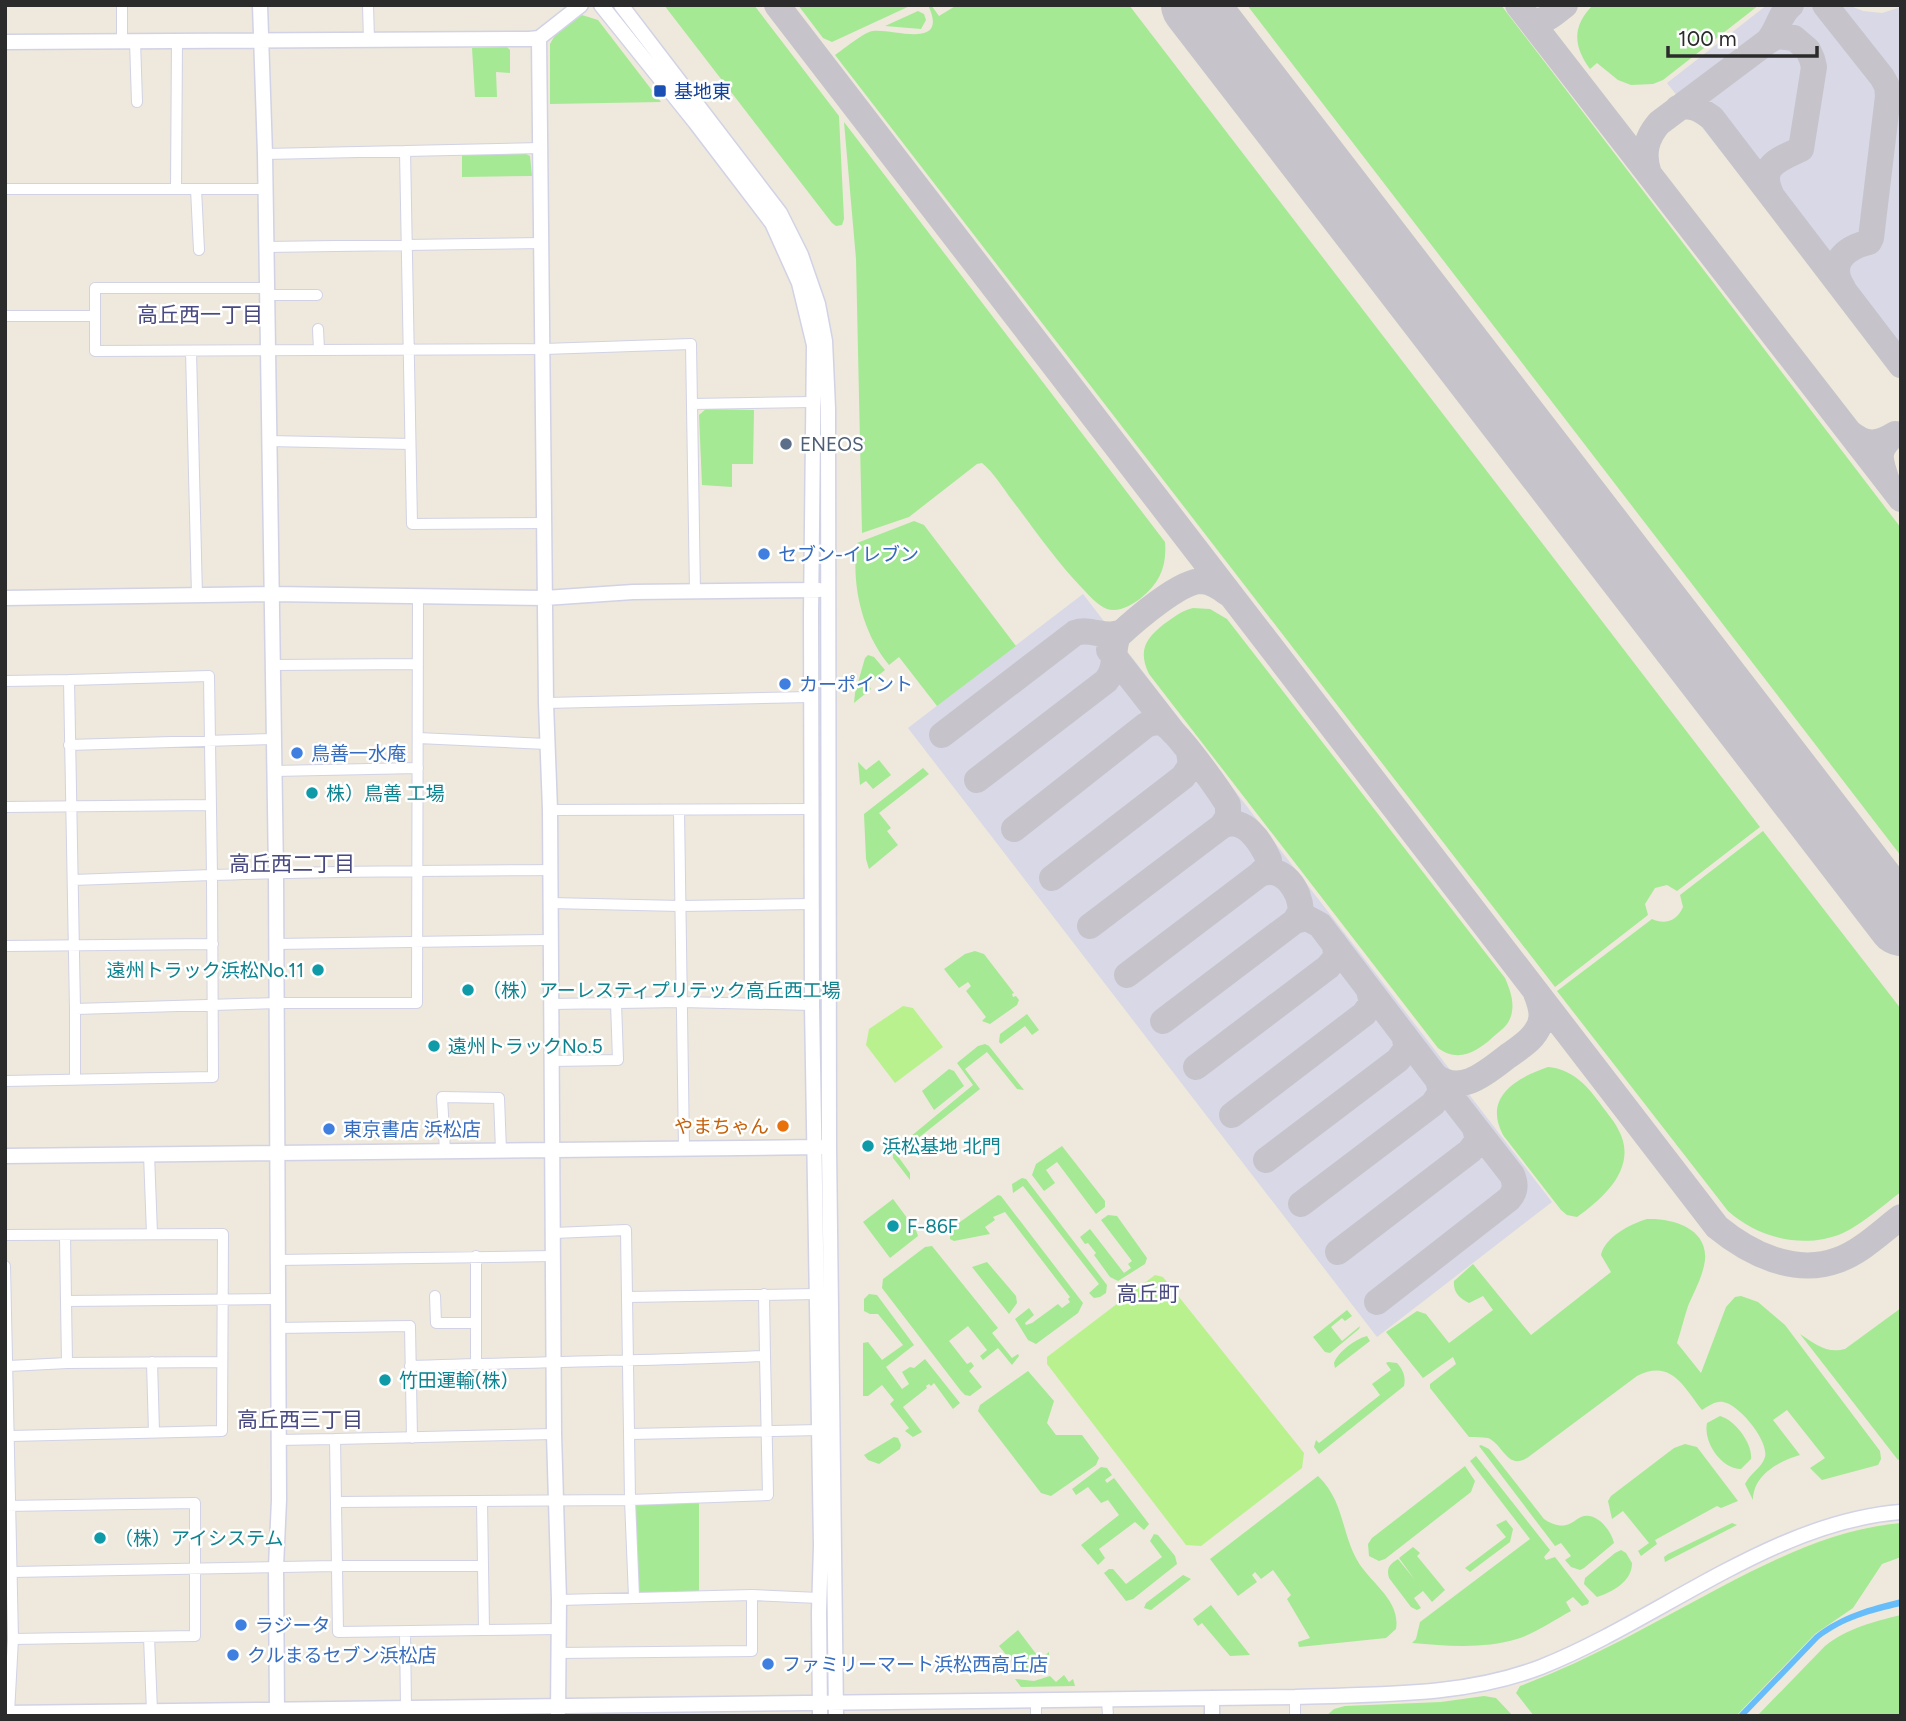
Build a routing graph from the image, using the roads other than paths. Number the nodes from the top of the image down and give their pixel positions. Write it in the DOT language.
graph roads {
  1 [pos="122,5"];
  2 [pos="260,5"];
  3 [pos="368,5"];
  4 [pos="581,5"];
  5 [pos="601,5"];
  6 [pos="621,5"];
  7 [pos="539,38"];
  8 [pos="177,40"];
  9 [pos="369,40"];
  10 [pos="129,41"];
  11 [pos="260,41"];
  12 [pos="5,42"];
  13 [pos="137,102"];
  14 [pos="541,148"];
  15 [pos="405,151"];
  16 [pos="265,154"];
  17 [pos="5,189"];
  18 [pos="176,189"];
  19 [pos="196,189"];
  20 [pos="264,189"];
  21 [pos="542,243"];
  22 [pos="406,246"];
  23 [pos="266,247"];
  24 [pos="199,250"];
  25 [pos="266,291"];
  26 [pos="317,295"];
  27 [pos="5,316"];
  28 [pos="95,316"];
  29 [pos="318,329"];
  30 [pos="544,348"];
  31 [pos="408,349"];
  32 [pos="319,350"];
  33 [pos="191,351"];
  34 [pos="267,351"];
  35 [pos="812,402"];
  36 [pos="692,404"];
  37 [pos="268,441"];
  38 [pos="410,444"];
  39 [pos="545,523"];
  40 [pos="827,589"];
  41 [pos="811,590"];
  42 [pos="695,592"];
  43 [pos="272,594"];
  44 [pos="197,596"];
  45 [pos="418,596"];
  46 [pos="5,598"];
  47 [pos="545,598"];
  48 [pos="418,664"];
  49 [pos="272,665"];
  50 [pos="69,680"];
  51 [pos="5,681"];
  52 [pos="811,698"];
  53 [pos="546,703"];
  54 [pos="418,738"];
  55 [pos="273,739"];
  56 [pos="210,742"];
  57 [pos="547,744"];
  58 [pos="69,745"];
  59 [pos="418,768"];
  60 [pos="274,771"];
  61 [pos="210,805"];
  62 [pos="5,807"];
  63 [pos="70,807"];
  64 [pos="812,808"];
  65 [pos="550,810"];
  66 [pos="679,810"];
  67 [pos="550,870"];
  68 [pos="418,871"];
  69 [pos="276,873"];
  70 [pos="212,875"];
  71 [pos="73,880"];
  72 [pos="550,903"];
  73 [pos="812,904"];
  74 [pos="680,906"];
  75 [pos="550,940"];
  76 [pos="417,942"];
  77 [pos="213,944"];
  78 [pos="276,944"];
  79 [pos="5,946"];
  80 [pos="75,947"];
  81 [pos="682,1002"];
  82 [pos="277,1003"];
  83 [pos="616,1003"];
  84 [pos="551,1004"];
  85 [pos="812,1004"];
  86 [pos="214,1005"];
  87 [pos="75,1009"];
  88 [pos="551,1061"];
  89 [pos="75,1080"];
  90 [pos="5,1081"];
  91 [pos="813,1147"];
  92 [pos="829,1147"];
  93 [pos="684,1148"];
  94 [pos="552,1149"];
  95 [pos="501,1150"];
  96 [pos="445,1151"];
  97 [pos="277,1152"];
  98 [pos="149,1154"];
  99 [pos="5,1156"];
  100 [pos="554,1233"];
  101 [pos="152,1234"];
  102 [pos="5,1235"];
  103 [pos="65,1236"];
  104 [pos="554,1255"];
  105 [pos="476,1256"];
  106 [pos="277,1260"];
  107 [pos="5,1266"];
  108 [pos="764,1294"];
  109 [pos="818,1294"];
  110 [pos="435,1296"];
  111 [pos="628,1297"];
  112 [pos="276,1299"];
  113 [pos="222,1300"];
  114 [pos="66,1301"];
  115 [pos="476,1323"];
  116 [pos="277,1328"];
  117 [pos="765,1356"];
  118 [pos="152,1362"];
  119 [pos="222,1362"];
  120 [pos="555,1362"];
  121 [pos="629,1362"];
  122 [pos="67,1363"];
  123 [pos="476,1364"];
  124 [pos="9,1366"];
  125 [pos="410,1366"];
  126 [pos="768,1429"];
  127 [pos="820,1430"];
  128 [pos="153,1432"];
  129 [pos="554,1434"];
  130 [pos="630,1434"];
  131 [pos="10,1436"];
  132 [pos="335,1438"];
  133 [pos="412,1438"];
  134 [pos="278,1440"];
  135 [pos="556,1499"];
  136 [pos="630,1500"];
  137 [pos="482,1501"];
  138 [pos="337,1502"];
  139 [pos="8,1506"];
  140 [pos="1901,1512"];
  141 [pos="336,1566"];
  142 [pos="483,1566"];
  143 [pos="276,1567"];
  144 [pos="197,1568"];
  145 [pos="12,1572"];
  146 [pos="752,1595"];
  147 [pos="634,1597"];
  148 [pos="819,1598"];
  149 [pos="559,1600"];
  150 [pos="558,1629"];
  151 [pos="484,1630"];
  152 [pos="405,1633"];
  153 [pos="149,1637"];
  154 [pos="13,1639"];
  155 [pos="558,1653"];
  156 [pos="1295,1697"];
  157 [pos="1212,1698"];
  158 [pos="1107,1700"];
  159 [pos="406,1708"];
  160 [pos="1036,1708"];
  161 [pos="820,1709"];
  162 [pos="836,1709"];
  163 [pos="152,1711"];
  164 [pos="557,1711"];
  165 [pos="277,1713"];
  166 [pos="8,1714"];
  167 [pos="1108,1716"];
  168 [pos="1212,1716"];
  169 [pos="1295,1716"];
  1 -- 10 [label="street"];
  2 -- 11 [label="street"];
  3 -- 9 [label="street"];
  4 -- 7 [label="street"];
  5 -- 35 [label="street"];
  6 -- 40 [label="street"];
  7 -- 9 [label="street"];
  7 -- 14 [label="street"];
  8 -- 10 [label="street"];
  8 -- 11 [label="street"];
  8 -- 18 [label="street"];
  9 -- 11 [label="street"];
  10 -- 12 [label="street"];
  10 -- 13 [label="street"];
  11 -- 16 [label="street"];
  14 -- 15 [label="street"];
  14 -- 21 [label="street"];
  15 -- 16 [label="street"];
  15 -- 22 [label="street"];
  16 -- 20 [label="street"];
  17 -- 18 [label="street"];
  18 -- 19 [label="street"];
  19 -- 20 [label="street"];
  19 -- 24 [label="street"];
  20 -- 23 [label="street"];
  21 -- 22 [label="street"];
  21 -- 30 [label="street"];
  22 -- 23 [label="street"];
  22 -- 31 [label="street"];
  23 -- 25 [label="street"];
  25 -- 26 [label="street"];
  25 -- 28 [label="street"];
  25 -- 34 [label="street"];
  27 -- 28 [label="street"];
  28 -- 33 [label="street"];
  29 -- 32 [label="street"];
  30 -- 31 [label="street"];
  30 -- 36 [label="street"];
  30 -- 39 [label="street"];
  31 -- 32 [label="street"];
  31 -- 38 [label="street"];
  32 -- 34 [label="street"];
  33 -- 34 [label="street"];
  33 -- 44 [label="street"];
  34 -- 37 [label="street"];
  35 -- 36 [label="street"];
  35 -- 41 [label="street"];
  36 -- 42 [label="street"];
  37 -- 38 [label="street"];
  37 -- 43 [label="street"];
  38 -- 39 [label="street"];
  39 -- 47 [label="street"];
  40 -- 41 [label="street"];
  40 -- 92 [label="street"];
  41 -- 42 [label="street"];
  41 -- 52 [label="street"];
  42 -- 47 [label="street"];
  43 -- 44 [label="street"];
  43 -- 45 [label="street"];
  43 -- 49 [label="street"];
  44 -- 46 [label="street"];
  45 -- 47 [label="street"];
  45 -- 48 [label="street"];
  47 -- 53 [label="street"];
  48 -- 49 [label="street"];
  48 -- 54 [label="street"];
  49 -- 55 [label="street"];
  50 -- 51 [label="street"];
  50 -- 56 [label="street"];
  50 -- 58 [label="street"];
  52 -- 53 [label="street"];
  52 -- 64 [label="street"];
  53 -- 57 [label="street"];
  54 -- 57 [label="street"];
  54 -- 59 [label="street"];
  55 -- 56 [label="street"];
  55 -- 60 [label="street"];
  56 -- 58 [label="street"];
  56 -- 61 [label="street"];
  57 -- 65 [label="street"];
  58 -- 63 [label="street"];
  59 -- 60 [label="street"];
  59 -- 68 [label="street"];
  60 -- 69 [label="street"];
  61 -- 63 [label="street"];
  61 -- 70 [label="street"];
  62 -- 63 [label="street"];
  63 -- 71 [label="street"];
  64 -- 66 [label="street"];
  64 -- 73 [label="street"];
  65 -- 66 [label="street"];
  65 -- 67 [label="street"];
  66 -- 74 [label="street"];
  67 -- 68 [label="street"];
  67 -- 72 [label="street"];
  68 -- 69 [label="street"];
  68 -- 76 [label="street"];
  69 -- 70 [label="street"];
  69 -- 78 [label="street"];
  70 -- 71 [label="street"];
  70 -- 77 [label="street"];
  71 -- 80 [label="street"];
  72 -- 74 [label="street"];
  72 -- 75 [label="street"];
  73 -- 74 [label="street"];
  73 -- 85 [label="street"];
  74 -- 81 [label="street"];
  75 -- 76 [label="street"];
  75 -- 84 [label="street"];
  76 -- 78 [label="street"];
  76 -- 82 [label="street"];
  77 -- 80 [label="street"];
  77 -- 86 [label="street"];
  78 -- 82 [label="street"];
  79 -- 80 [label="street"];
  80 -- 87 [label="street"];
  81 -- 83 [label="street"];
  81 -- 85 [label="street"];
  81 -- 93 [label="street"];
  82 -- 86 [label="street"];
  82 -- 97 [label="street"];
  83 -- 84 [label="street"];
  83 -- 88 [label="street"];
  84 -- 88 [label="street"];
  85 -- 91 [label="street"];
  86 -- 87 [label="street"];
  86 -- 89 [label="street"];
  87 -- 89 [label="street"];
  88 -- 94 [label="street"];
  89 -- 90 [label="street"];
  91 -- 92 [label="street"];
  91 -- 93 [label="street"];
  91 -- 109 [label="street"];
  92 -- 162 [label="street"];
  93 -- 94 [label="street"];
  94 -- 95 [label="street"];
  94 -- 100 [label="street"];
  95 -- 96 [label="street"];
  95 -- 96 [label="street"];
  96 -- 97 [label="street"];
  97 -- 98 [label="street"];
  97 -- 106 [label="street"];
  98 -- 99 [label="street"];
  98 -- 101 [label="street"];
  100 -- 104 [label="street"];
  100 -- 111 [label="street"];
  101 -- 103 [label="street"];
  101 -- 113 [label="street"];
  102 -- 103 [label="street"];
  103 -- 114 [label="street"];
  104 -- 105 [label="street"];
  104 -- 120 [label="street"];
  105 -- 106 [label="street"];
  105 -- 115 [label="street"];
  106 -- 112 [label="street"];
  107 -- 124 [label="street"];
  108 -- 109 [label="street"];
  108 -- 111 [label="street"];
  108 -- 117 [label="street"];
  109 -- 127 [label="street"];
  110 -- 115 [label="street"];
  111 -- 121 [label="street"];
  112 -- 113 [label="street"];
  112 -- 116 [label="street"];
  113 -- 114 [label="street"];
  113 -- 119 [label="street"];
  114 -- 122 [label="street"];
  115 -- 123 [label="street"];
  116 -- 125 [label="street"];
  116 -- 134 [label="street"];
  117 -- 121 [label="street"];
  117 -- 126 [label="street"];
  118 -- 119 [label="street"];
  118 -- 122 [label="street"];
  118 -- 128 [label="street"];
  119 -- 128 [label="street"];
  120 -- 121 [label="street"];
  120 -- 123 [label="street"];
  120 -- 129 [label="street"];
  121 -- 130 [label="street"];
  122 -- 124 [label="street"];
  123 -- 125 [label="street"];
  124 -- 131 [label="street"];
  125 -- 133 [label="street"];
  126 -- 127 [label="street"];
  126 -- 130 [label="street"];
  126 -- 136 [label="street"];
  127 -- 148 [label="street"];
  128 -- 131 [label="street"];
  129 -- 133 [label="street"];
  129 -- 135 [label="street"];
  130 -- 136 [label="street"];
  131 -- 139 [label="street"];
  132 -- 133 [label="street"];
  132 -- 134 [label="street"];
  132 -- 138 [label="street"];
  134 -- 143 [label="street"];
  135 -- 136 [label="street"];
  135 -- 137 [label="street"];
  135 -- 149 [label="street"];
  136 -- 147 [label="street"];
  137 -- 138 [label="street"];
  137 -- 142 [label="street"];
  138 -- 141 [label="street"];
  139 -- 144 [label="street"];
  139 -- 145 [label="street"];
  140 -- 156 [label="street"];
  141 -- 142 [label="street"];
  141 -- 143 [label="street"];
  141 -- 152 [label="street"];
  142 -- 151 [label="street"];
  143 -- 144 [label="street"];
  143 -- 165 [label="street"];
  144 -- 145 [label="street"];
  144 -- 153 [label="street"];
  145 -- 154 [label="street"];
  146 -- 147 [label="street"];
  146 -- 148 [label="street"];
  146 -- 155 [label="street"];
  147 -- 149 [label="street"];
  148 -- 161 [label="street"];
  149 -- 150 [label="street"];
  150 -- 151 [label="street"];
  150 -- 155 [label="street"];
  151 -- 152 [label="street"];
  152 -- 159 [label="street"];
  153 -- 154 [label="street"];
  153 -- 163 [label="street"];
  154 -- 166 [label="street"];
  155 -- 164 [label="street"];
  156 -- 157 [label="street"];
  156 -- 169 [label="street"];
  157 -- 158 [label="street"];
  157 -- 168 [label="street"];
  158 -- 160 [label="street"];
  158 -- 167 [label="street"];
  159 -- 164 [label="street"];
  159 -- 165 [label="street"];
  160 -- 162 [label="street"];
  161 -- 162 [label="street"];
  161 -- 164 [label="street"];
  163 -- 165 [label="street"];
  163 -- 166 [label="street"];
}
